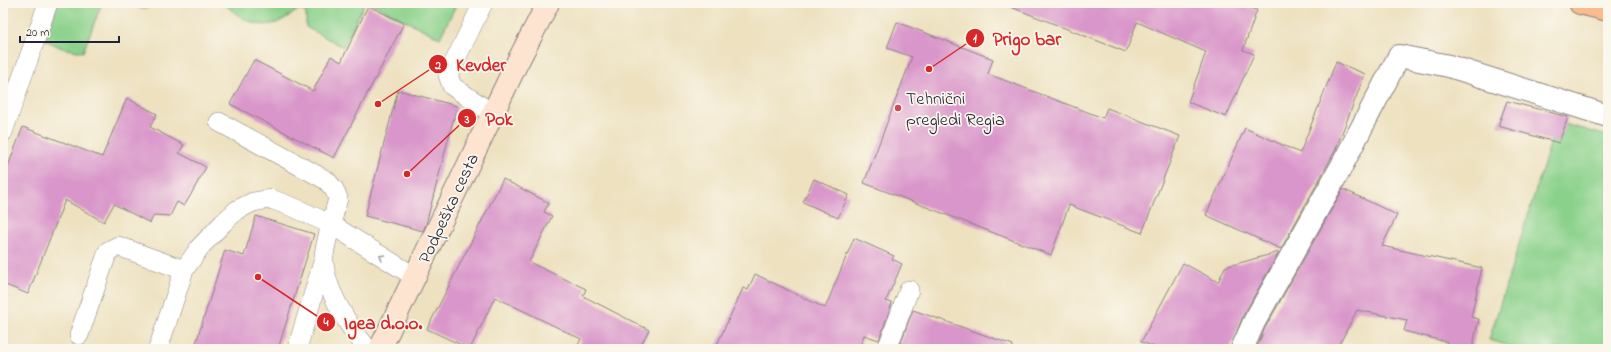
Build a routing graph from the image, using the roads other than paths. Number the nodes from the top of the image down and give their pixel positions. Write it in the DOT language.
graph roads {
  1 [pos="48,3"];
  2 [pos="483,3"];
  3 [pos="548,3"];
  4 [pos="1580,3"];
  5 [pos="1608,10"];
  6 [pos="493,114"];
  7 [pos="1608,116"];
  8 [pos="219,122"];
  9 [pos="3,132"];
  10 [pos="332,225"];
  11 [pos="324,257"];
  12 [pos="184,270"];
  13 [pos="415,277"];
  14 [pos="909,290"];
  15 [pos="79,335"];
  16 [pos="158,349"];
  17 [pos="297,349"];
  18 [pos="368,349"];
  19 [pos="380,349"];
  20 [pos="887,349"];
  21 [pos="1242,349"];
  1 -- 9 [label="lane"];
  2 -- 6 [label="lane"];
  3 -- 6 [label="main road, Podpeška cesta"];
  4 -- 5 [label="highway"];
  6 -- 13 [label="main road, Podpeška cesta"];
  7 -- 21 [label="street"];
  8 -- 10 [label="lane"];
  10 -- 11 [label="lane"];
  10 -- 12 [label="lane"];
  13 -- 10 [label="lane, one-way"];
  11 -- 17 [label="lane"];
  11 -- 18 [label="lane"];
  12 -- 15 [label="lane"];
  12 -- 16 [label="lane"];
  13 -- 19 [label="main road, Podpeška cesta"];
  14 -- 20 [label="lane"];
}
